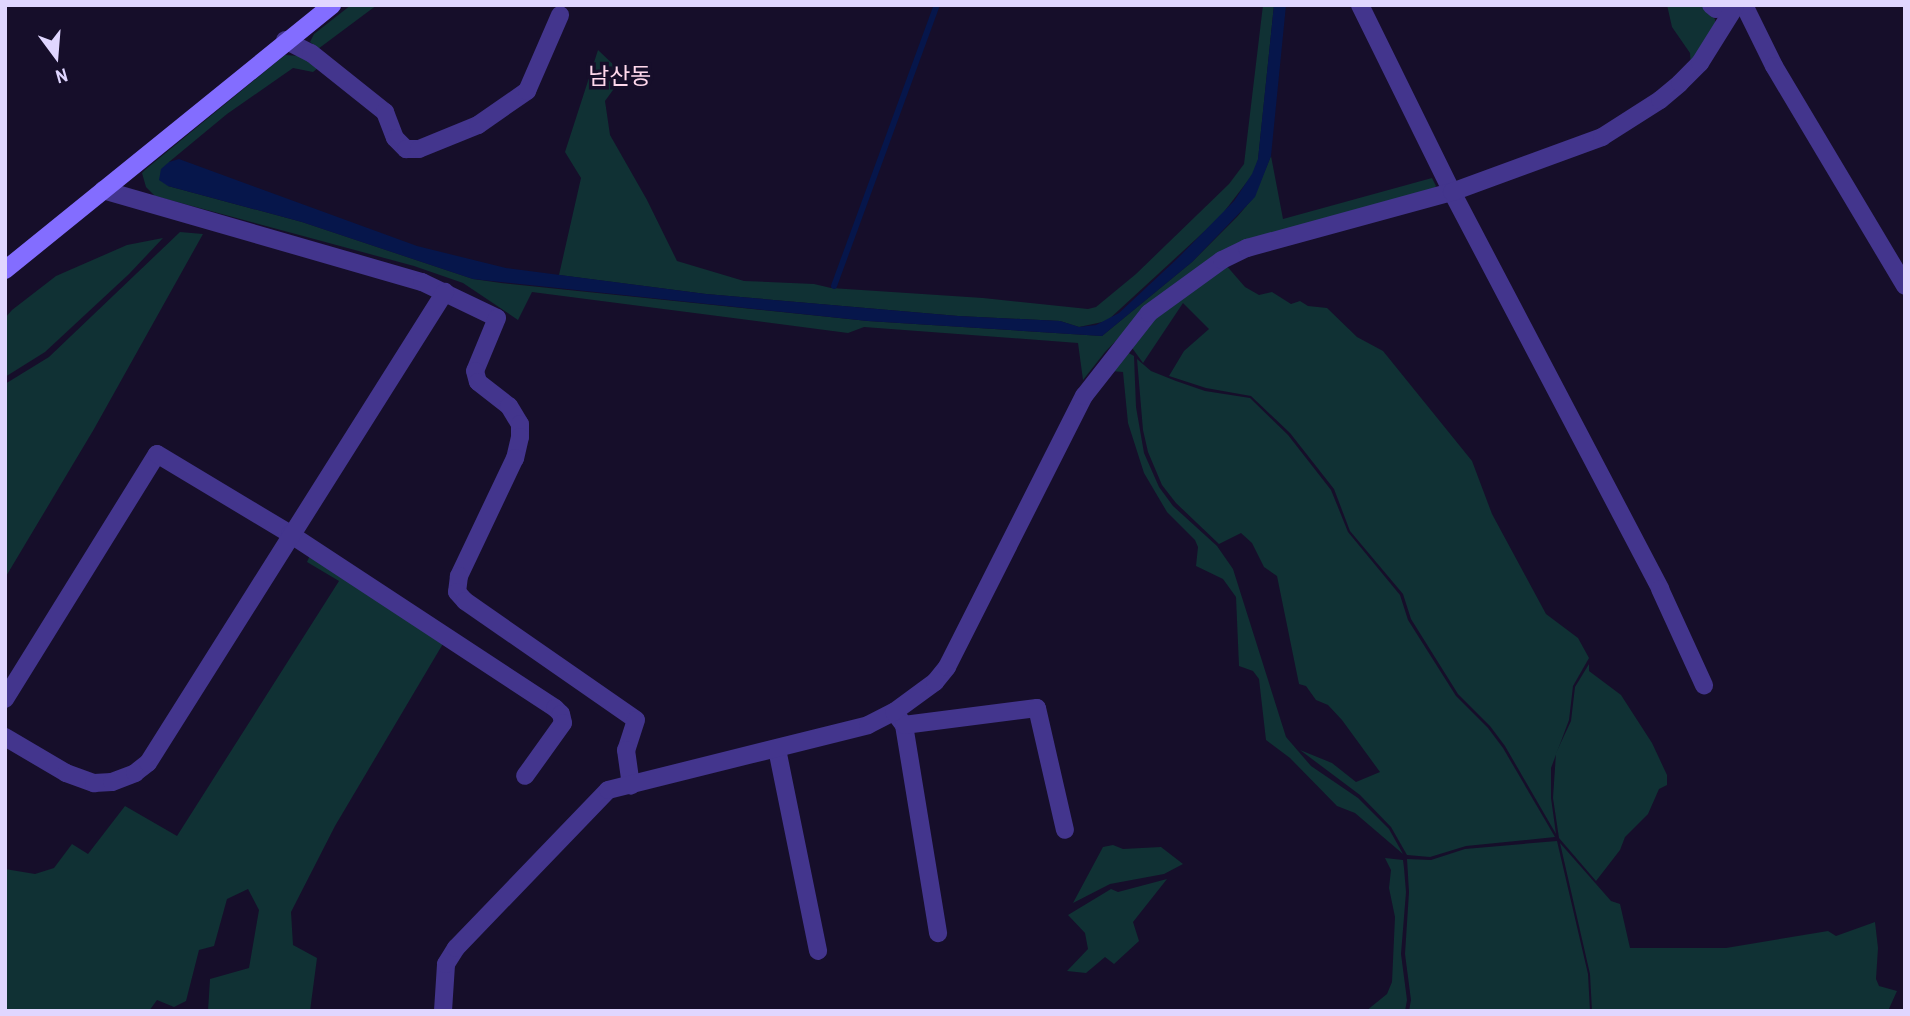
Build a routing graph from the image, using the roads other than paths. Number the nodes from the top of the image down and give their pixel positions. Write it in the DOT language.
graph roads {
  1 [pos="332,5"];
  2 [pos="1360,5"];
  3 [pos="1712,5"];
  4 [pos="1739,6"];
  5 [pos="560,15"];
  6 [pos="285,40"];
  7 [pos="103,190"];
  8 [pos="1452,192"];
  9 [pos="5,270"];
  10 [pos="1905,286"];
  11 [pos="445,292"];
  12 [pos="290,534"];
  13 [pos="1704,685"];
  14 [pos="5,699"];
  15 [pos="899,719"];
  16 [pos="5,737"];
  17 [pos="777,749"];
  18 [pos="526,776"];
  19 [pos="631,786"];
  20 [pos="1065,830"];
  21 [pos="938,933"];
  22 [pos="818,951"];
  23 [pos="443,1011"];
  1 -- 6 [label="main road"];
  2 -- 8 [label="street"];
  3 -- 4 [label="street"];
  4 -- 8 [label="street"];
  4 -- 10 [label="street"];
  5 -- 6 [label="street"];
  6 -- 7 [label="main road"];
  7 -- 9 [label="main road"];
  7 -- 11 [label="street"];
  8 -- 13 [label="street"];
  8 -- 15 [label="street"];
  11 -- 12 [label="street"];
  11 -- 19 [label="street"];
  12 -- 14 [label="street"];
  12 -- 16 [label="street"];
  12 -- 18 [label="street"];
  15 -- 17 [label="street"];
  15 -- 20 [label="street"];
  15 -- 21 [label="street"];
  17 -- 19 [label="street"];
  17 -- 22 [label="street"];
  19 -- 23 [label="street"];
}
